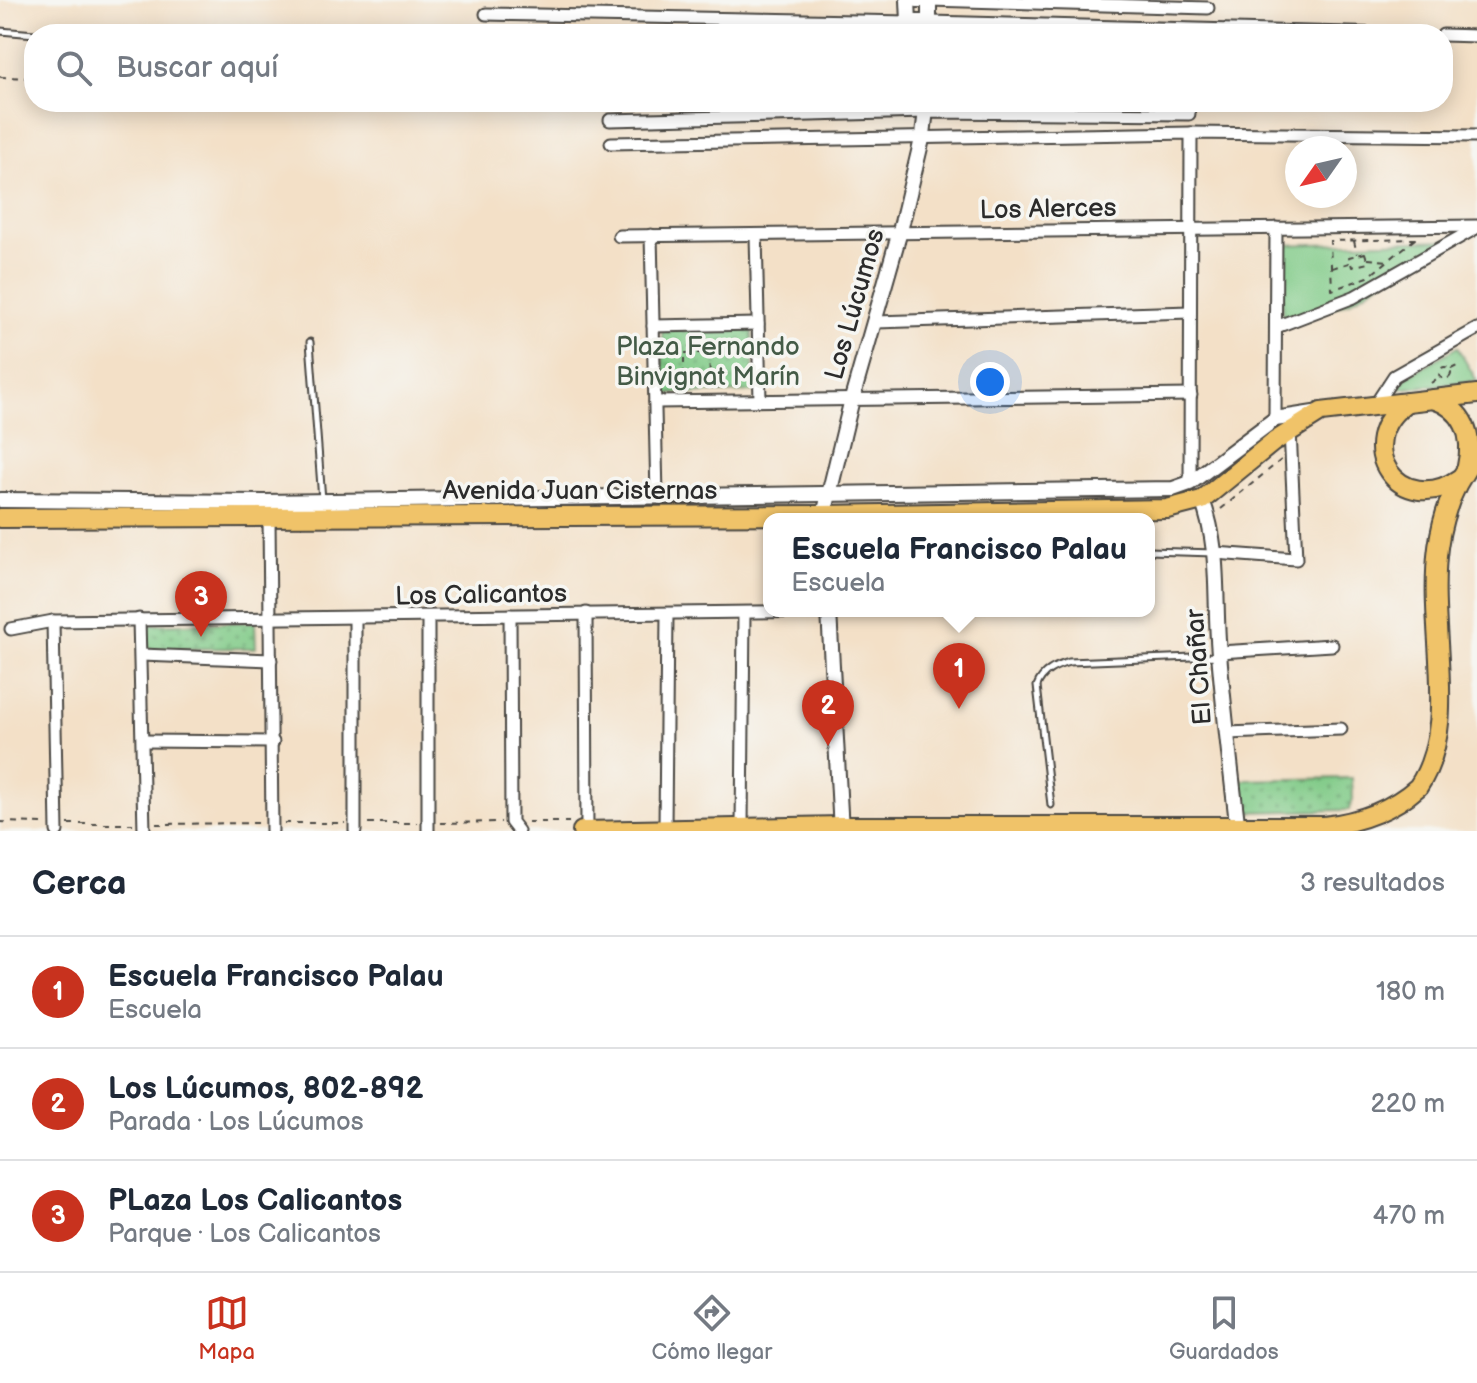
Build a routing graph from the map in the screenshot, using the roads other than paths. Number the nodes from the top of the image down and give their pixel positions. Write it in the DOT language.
graph roads {
  1 [pos="908,0"];
  2 [pos="917,0"];
  3 [pos="929,0"];
  4 [pos="1159,2"];
  5 [pos="1208,8"];
  6 [pos="486,14"];
  7 [pos="909,22"];
  8 [pos="916,24"];
  9 [pos="929,24"];
  10 [pos="0,31"];
  11 [pos="24,33"];
  12 [pos="1453,35"];
  13 [pos="1477,36"];
  14 [pos="804,112"];
  15 [pos="925,112"];
  16 [pos="1114,112"];
  17 [pos="1189,114"];
  18 [pos="610,120"];
  19 [pos="1191,133"];
  20 [pos="923,135"];
  21 [pos="1477,136"];
  22 [pos="611,143"];
  23 [pos="1477,226"];
  24 [pos="1193,228"];
  25 [pos="1276,228"];
  26 [pos="900,231"];
  27 [pos="651,235"];
  28 [pos="756,235"];
  29 [pos="619,236"];
  30 [pos="1190,312"];
  31 [pos="876,322"];
  32 [pos="758,324"];
  33 [pos="653,326"];
  34 [pos="1276,327"];
  35 [pos="1477,329"];
  36 [pos="310,342"];
  37 [pos="1477,394"];
  38 [pos="1191,395"];
  39 [pos="852,399"];
  40 [pos="1433,399"];
  41 [pos="760,400"];
  42 [pos="655,402"];
  43 [pos="1407,402"];
  44 [pos="1375,405"];
  45 [pos="1283,424"];
  46 [pos="1468,466"];
  47 [pos="1190,483"];
  48 [pos="830,492"];
  49 [pos="657,496"];
  50 [pos="0,500"];
  51 [pos="323,501"];
  52 [pos="1204,508"];
  53 [pos="824,513"];
  54 [pos="995,513"];
  55 [pos="763,517"];
  56 [pos="0,518"];
  57 [pos="269,518"];
  58 [pos="1155,551"];
  59 [pos="1215,553"];
  60 [pos="586,613"];
  61 [pos="744,613"];
  62 [pos="763,613"];
  63 [pos="667,614"];
  64 [pos="510,615"];
  65 [pos="428,617"];
  66 [pos="827,617"];
  67 [pos="271,618"];
  68 [pos="355,618"];
  69 [pos="139,619"];
  70 [pos="53,621"];
  71 [pos="11,629"];
  72 [pos="1332,645"];
  73 [pos="1219,654"];
  74 [pos="141,655"];
  75 [pos="271,660"];
  76 [pos="1459,667"];
  77 [pos="1459,709"];
  78 [pos="1341,729"];
  79 [pos="1227,733"];
  80 [pos="144,741"];
  81 [pos="273,742"];
  82 [pos="1051,805"];
  83 [pos="57,827"];
  84 [pos="271,827"];
  85 [pos="355,827"];
  86 [pos="429,827"];
  87 [pos="514,827"];
  88 [pos="742,827"];
  89 [pos="144,828"];
  90 [pos="586,828"];
  91 [pos="665,828"];
  92 [pos="841,828"];
  93 [pos="1238,828"];
  94 [pos="1324,829"];
  95 [pos="1124,830"];
  1 -- 7 [label="street"];
  2 -- 3 [label="street"];
  3 -- 4 [label="street"];
  3 -- 9 [label="street"];
  4 -- 5 [label="street"];
  6 -- 7 [label="street"];
  7 -- 8 [label="street"];
  10 -- 11 [label="lane"];
  12 -- 13 [label="street"];
  14 -- 18 [label="street"];
  15 -- 20 [label="street, Los Lúcumos"];
  16 -- 17 [label="street"];
  19 -- 20 [label="street"];
  19 -- 21 [label="street"];
  19 -- 24 [label="street"];
  20 -- 22 [label="street"];
  20 -- 26 [label="street, Los Lúcumos"];
  23 -- 25 [label="street, Los Alerces"];
  23 -- 34 [label="street"];
  24 -- 25 [label="street, Los Alerces"];
  24 -- 26 [label="street, Los Alerces"];
  24 -- 30 [label="street"];
  25 -- 34 [label="street"];
  26 -- 28 [label="street, Los Alerces"];
  26 -- 31 [label="street, Los Lúcumos"];
  27 -- 28 [label="street, Los Alerces"];
  27 -- 29 [label="street, Los Alerces"];
  27 -- 33 [label="street"];
  28 -- 32 [label="street"];
  30 -- 31 [label="street"];
  30 -- 38 [label="street"];
  31 -- 39 [label="street, Los Lúcumos"];
  32 -- 33 [label="street"];
  32 -- 41 [label="street"];
  33 -- 42 [label="street"];
  34 -- 45 [label="street"];
  35 -- 44 [label="street"];
  36 -- 51 [label="lane"];
  37 -- 40 [label="main road, Avenida Juan Cisternas"];
  38 -- 39 [label="street"];
  38 -- 47 [label="street"];
  39 -- 41 [label="street"];
  39 -- 48 [label="street, Los Lúcumos"];
  40 -- 43 [label="main road, Avenida Juan Cisternas"];
  40 -- 46 [label="main road"];
  41 -- 42 [label="street"];
  42 -- 49 [label="street"];
  43 -- 44 [label="main road, Avenida Juan Cisternas"];
  43 -- 46 [label="main road"];
  44 -- 45 [label="main road, Avenida Juan Cisternas"];
  45 -- 47 [label="street, Avenida Juan Cisternas"];
  45 -- 52 [label="main road, Avenida Juan Cisternas"];
  45 -- 59 [label="street"];
  46 -- 76 [label="main road"];
  47 -- 48 [label="street, Avenida Juan Cisternas"];
  48 -- 49 [label="street, Avenida Juan Cisternas"];
  48 -- 53 [label="street, Los Lúcumos"];
  49 -- 51 [label="street, Avenida Juan Cisternas"];
  50 -- 51 [label="street, Avenida Juan Cisternas"];
  52 -- 54 [label="main road, Avenida Juan Cisternas"];
  52 -- 59 [label="street, El Chañar"];
  55 -- 57 [label="main road, Avenida Juan Cisternas"];
  56 -- 57 [label="main road, Avenida Juan Cisternas"];
  57 -- 67 [label="street"];
  58 -- 59 [label="lane"];
  59 -- 73 [label="street, El Chañar"];
  60 -- 63 [label="street, Los Calicantos"];
  60 -- 64 [label="street, Los Calicantos"];
  60 -- 90 [label="street"];
  61 -- 62 [label="street, Los Calicantos"];
  61 -- 63 [label="street, Los Calicantos"];
  61 -- 88 [label="street"];
  63 -- 91 [label="street"];
  64 -- 65 [label="street, Los Calicantos"];
  64 -- 87 [label="street"];
  65 -- 68 [label="street, Los Calicantos"];
  65 -- 86 [label="street"];
  66 -- 92 [label="street"];
  67 -- 68 [label="street, Los Calicantos"];
  67 -- 69 [label="street, Los Calicantos"];
  67 -- 75 [label="street"];
  68 -- 85 [label="street"];
  69 -- 70 [label="street, Los Calicantos"];
  69 -- 74 [label="street"];
  70 -- 71 [label="street, Los Calicantos"];
  70 -- 83 [label="street"];
  72 -- 73 [label="street"];
  73 -- 79 [label="street, El Chañar"];
  73 -- 82 [label="lane"];
  74 -- 75 [label="street"];
  74 -- 80 [label="street"];
  75 -- 81 [label="street"];
  77 -- 94 [label="main road"];
  78 -- 79 [label="street"];
  79 -- 93 [label="street, El Chañar"];
  80 -- 81 [label="street"];
  80 -- 89 [label="street"];
  81 -- 84 [label="street"];
  88 -- 91 [label="main road"];
  88 -- 92 [label="main road"];
  90 -- 91 [label="main road"];
  92 -- 95 [label="main road"];
  93 -- 94 [label="main road"];
  93 -- 95 [label="main road"];
}
